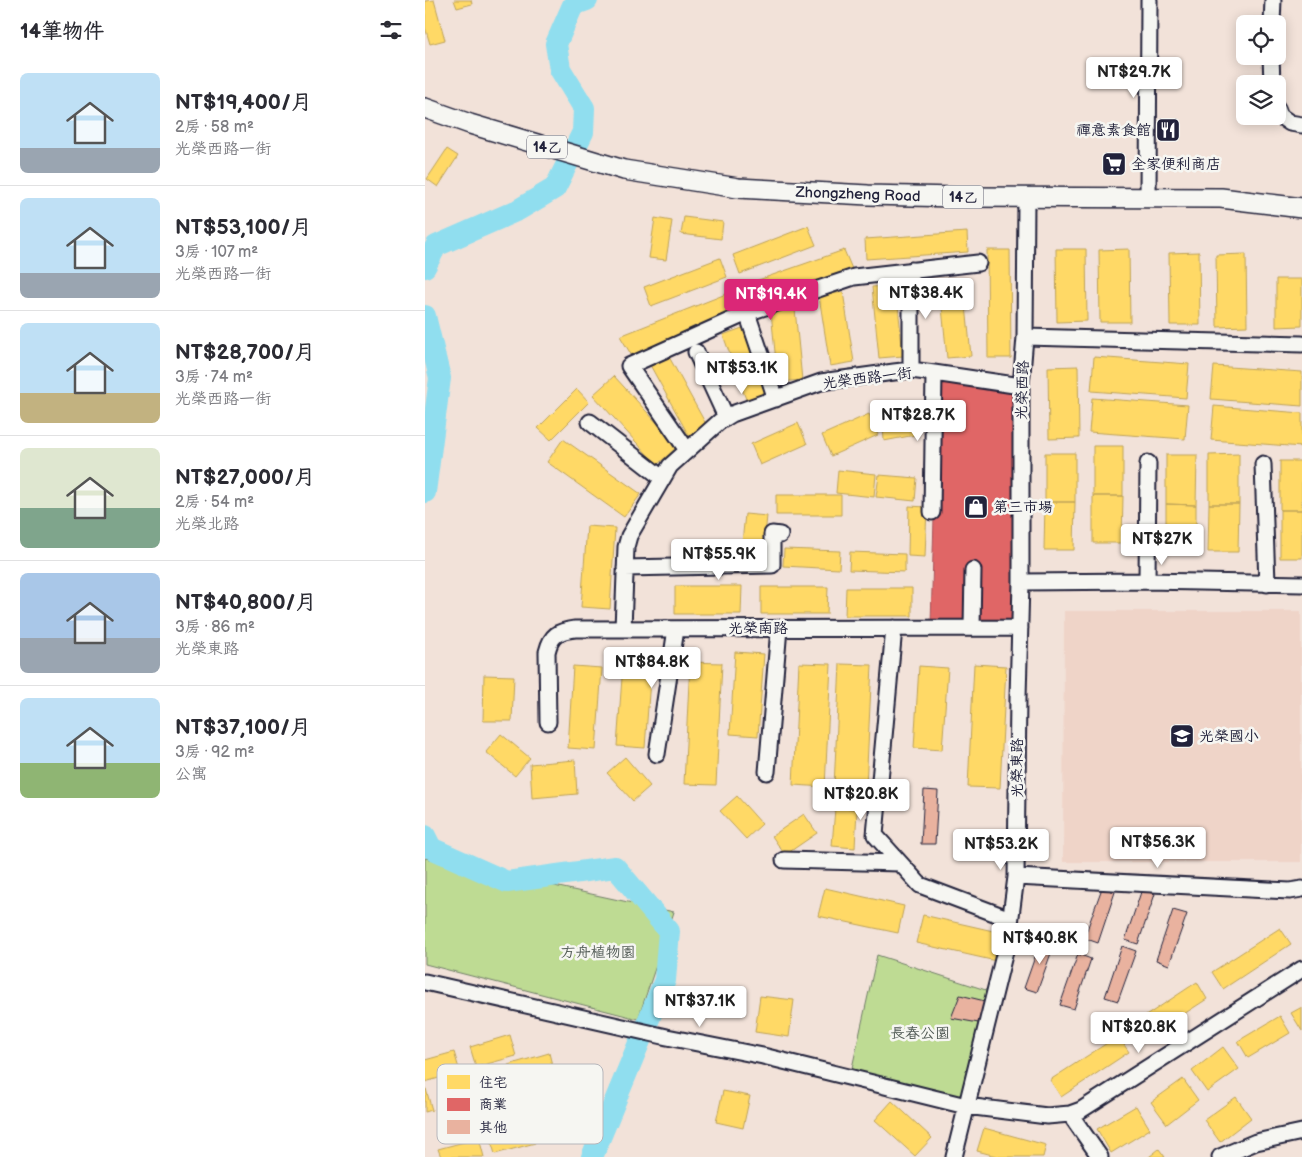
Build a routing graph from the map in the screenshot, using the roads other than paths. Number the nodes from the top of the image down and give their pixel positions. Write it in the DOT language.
graph roads {
  1 [pos="1149,0"];
  2 [pos="1273,0"];
  3 [pos="1272,15"];
  4 [pos="425,108"];
  5 [pos="1286,120"];
  6 [pos="1302,125"];
  7 [pos="1149,197"];
  8 [pos="1026,198"];
  9 [pos="1302,208"];
  10 [pos="978,263"];
  11 [pos="911,270"];
  12 [pos="747,313"];
  13 [pos="1025,337"];
  14 [pos="1302,344"];
  15 [pos="696,352"];
  16 [pos="911,370"];
  17 [pos="934,373"];
  18 [pos="1021,386"];
  19 [pos="776,399"];
  20 [pos="725,417"];
  21 [pos="590,422"];
  22 [pos="687,450"];
  23 [pos="1148,463"];
  24 [pos="1263,464"];
  25 [pos="662,478"];
  26 [pos="932,512"];
  27 [pos="780,534"];
  28 [pos="625,568"];
  29 [pos="973,570"];
  30 [pos="1147,581"];
  31 [pos="1021,582"];
  32 [pos="1267,584"];
  33 [pos="1302,584"];
  34 [pos="779,628"];
  35 [pos="894,628"];
  36 [pos="972,628"];
  37 [pos="1020,628"];
  38 [pos="623,629"];
  39 [pos="676,629"];
  40 [pos="548,722"];
  41 [pos="657,754"];
  42 [pos="767,772"];
  43 [pos="784,860"];
  44 [pos="900,863"];
  45 [pos="1016,877"];
  46 [pos="1302,890"];
  47 [pos="1010,919"];
  48 [pos="1302,969"];
  49 [pos="425,982"];
  50 [pos="966,1106"];
  51 [pos="1070,1114"];
  52 [pos="1302,1132"];
  53 [pos="954,1157"];
  54 [pos="1100,1157"];
  55 [pos="1221,1157"];
  1 -- 7 [label="street"];
  2 -- 3 [label="street"];
  4 -- 8 [label="main road, Zhongzheng Road / 14乙"];
  5 -- 6 [label="street"];
  7 -- 8 [label="main road, Zhongzheng Road / 14乙"];
  7 -- 9 [label="main road, Zhongzheng Road / 14乙"];
  8 -- 13 [label="street, 光榮西路"];
  10 -- 11 [label="street"];
  11 -- 12 [label="street"];
  11 -- 16 [label="street"];
  12 -- 19 [label="street"];
  12 -- 22 [label="street"];
  13 -- 14 [label="street"];
  13 -- 18 [label="street, 光榮西路"];
  15 -- 20 [label="street"];
  16 -- 17 [label="street, 光榮西路一街"];
  16 -- 19 [label="street, 光榮西路一街"];
  17 -- 18 [label="street, 光榮西路一街"];
  17 -- 26 [label="street"];
  18 -- 31 [label="street, 光榮西路"];
  19 -- 20 [label="street, 光榮西路一街"];
  20 -- 22 [label="street, 光榮西路一街"];
  21 -- 25 [label="street"];
  22 -- 25 [label="street, 光榮西路一街"];
  23 -- 30 [label="street"];
  24 -- 32 [label="street"];
  25 -- 28 [label="street, 光榮西路一街"];
  27 -- 28 [label="street"];
  28 -- 38 [label="street, 光榮西路一街"];
  29 -- 36 [label="street"];
  30 -- 31 [label="street"];
  30 -- 32 [label="street"];
  31 -- 37 [label="street, 光榮東路"];
  32 -- 33 [label="street"];
  34 -- 35 [label="street, 光榮南路"];
  34 -- 39 [label="street, 光榮南路"];
  34 -- 42 [label="street"];
  35 -- 36 [label="street, 光榮南路"];
  35 -- 44 [label="street"];
  36 -- 37 [label="street, 光榮南路"];
  37 -- 45 [label="street, 光榮東路"];
  38 -- 39 [label="street, 光榮南路"];
  38 -- 40 [label="street, 光榮南路"];
  39 -- 41 [label="street"];
  43 -- 44 [label="street"];
  44 -- 47 [label="street"];
  45 -- 46 [label="street"];
  45 -- 47 [label="street, 光榮東路"];
  47 -- 50 [label="street, 光榮東路"];
  48 -- 51 [label="street"];
  49 -- 50 [label="street"];
  50 -- 51 [label="street"];
  50 -- 53 [label="street, 光榮東路"];
  51 -- 54 [label="street"];
  52 -- 55 [label="street"];
}
